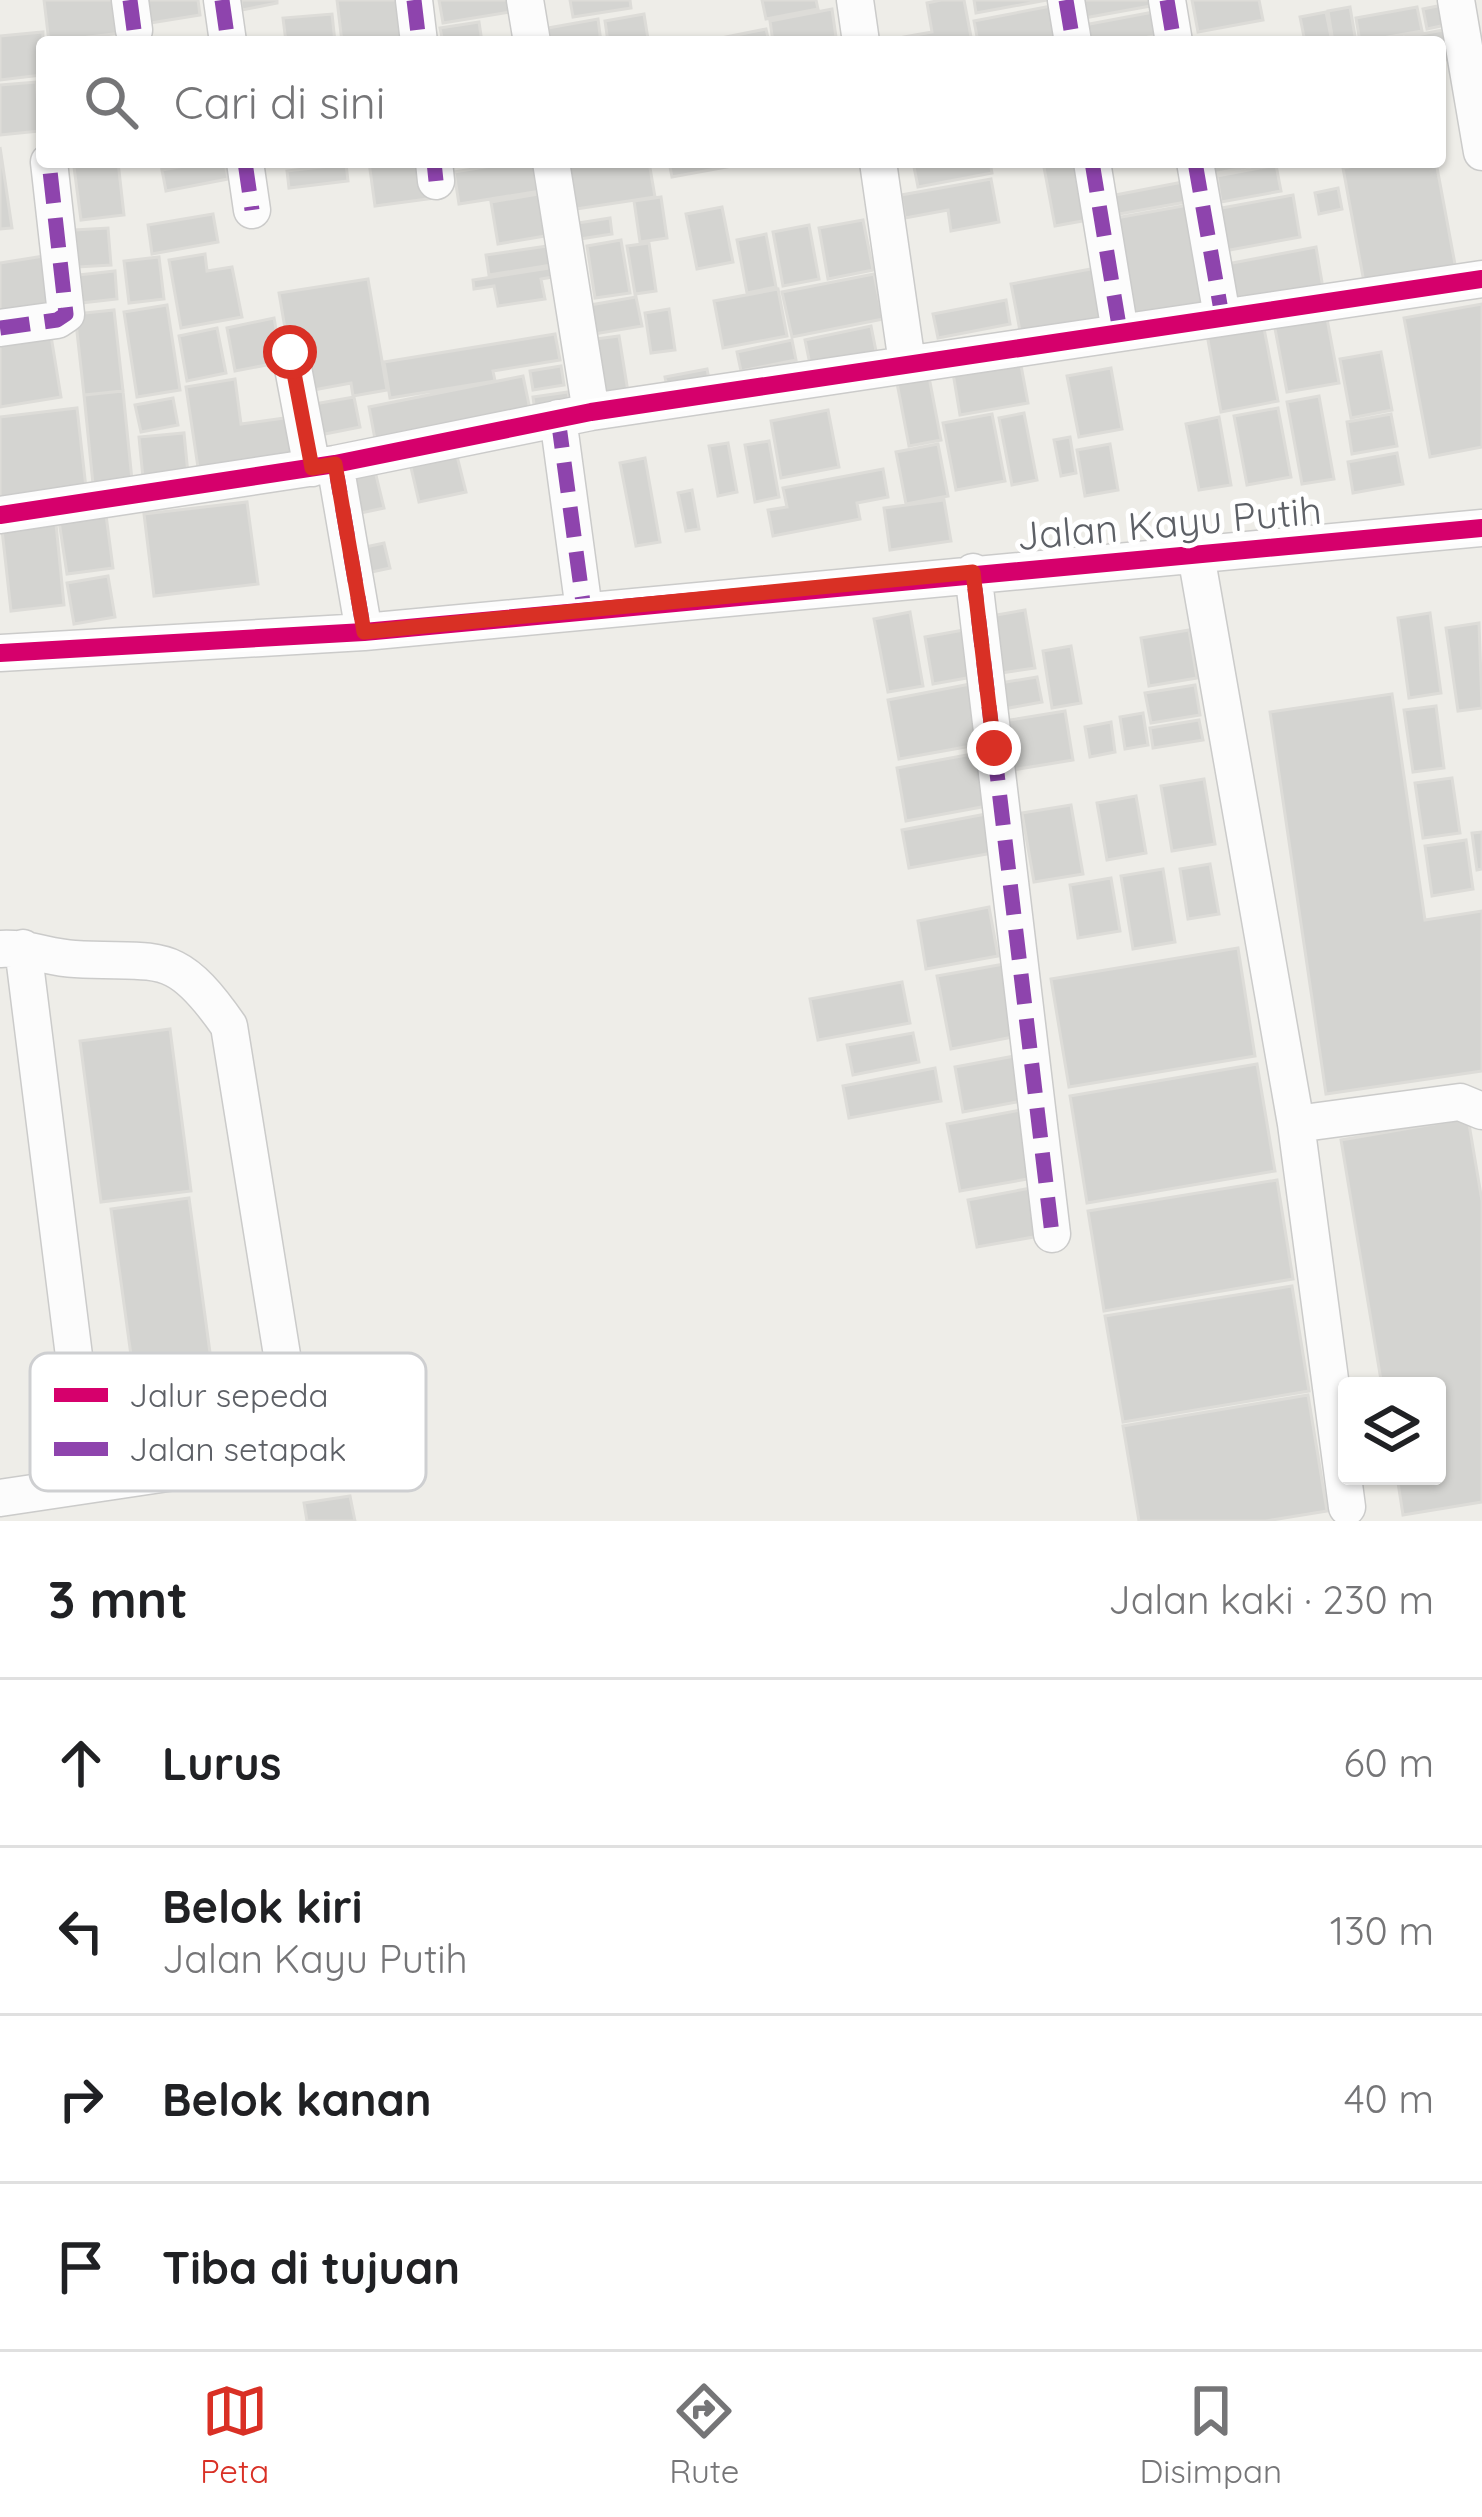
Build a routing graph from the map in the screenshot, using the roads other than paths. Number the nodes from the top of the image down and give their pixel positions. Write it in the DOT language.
graph roads {
  1 [pos="222,0"];
  2 [pos="414,0"];
  3 [pos="525,0"];
  4 [pos="855,0"];
  5 [pos="1066,0"];
  6 [pos="1167,0"];
  7 [pos="1456,0"];
  8 [pos="227,36"];
  9 [pos="418,36"];
  10 [pos="531,36"];
  11 [pos="860,36"];
  12 [pos="1072,36"];
  13 [pos="1173,36"];
  14 [pos="1482,152"];
  15 [pos="50,168"];
  16 [pos="246,168"];
  17 [pos="552,168"];
  18 [pos="879,168"];
  19 [pos="1093,168"];
  20 [pos="1196,168"];
  21 [pos="252,210"];
  22 [pos="1482,279"];
  23 [pos="1222,316"];
  24 [pos="0,328"];
  25 [pos="1120,332"];
  26 [pos="290,352"];
  27 [pos="908,363"];
  28 [pos="575,415"];
  29 [pos="323,466"];
  30 [pos="0,514"];
  31 [pos="1482,528"];
  32 [pos="1196,555"];
  33 [pos="973,572"];
  34 [pos="584,610"];
  35 [pos="364,632"];
  36 [pos="0,653"];
  37 [pos="12,948"];
  38 [pos="1482,1111"];
  39 [pos="1296,1124"];
  40 [pos="1052,1234"];
  41 [pos="72,1353"];
  42 [pos="282,1353"];
  43 [pos="46,1491"];
  44 [pos="0,1498"];
  45 [pos="1347,1508"];
  1 -- 8 [label="street"];
  2 -- 9 [label="street"];
  3 -- 10 [label="street"];
  4 -- 11 [label="street"];
  5 -- 12 [label="street"];
  6 -- 13 [label="street"];
  7 -- 14 [label="street"];
  15 -- 24 [label="street"];
  16 -- 21 [label="street"];
  17 -- 28 [label="street"];
  18 -- 27 [label="street"];
  19 -- 25 [label="street"];
  20 -- 23 [label="street"];
  22 -- 23 [label="street"];
  23 -- 25 [label="street"];
  25 -- 27 [label="street"];
  26 -- 29 [label="street"];
  27 -- 28 [label="street"];
  28 -- 29 [label="street"];
  28 -- 34 [label="street"];
  29 -- 30 [label="street"];
  29 -- 35 [label="street"];
  31 -- 32 [label="street, Jalan Kayu Putih"];
  32 -- 33 [label="street, Jalan Kayu Putih"];
  32 -- 39 [label="street"];
  33 -- 34 [label="street, Jalan Kayu Putih"];
  33 -- 40 [label="street"];
  34 -- 35 [label="street, Jalan Kayu Putih"];
  35 -- 36 [label="street, Jalan Kayu Putih"];
  37 -- 41 [label="street"];
  37 -- 42 [label="street"];
  38 -- 39 [label="street"];
  39 -- 45 [label="street"];
  43 -- 44 [label="street"];
}
